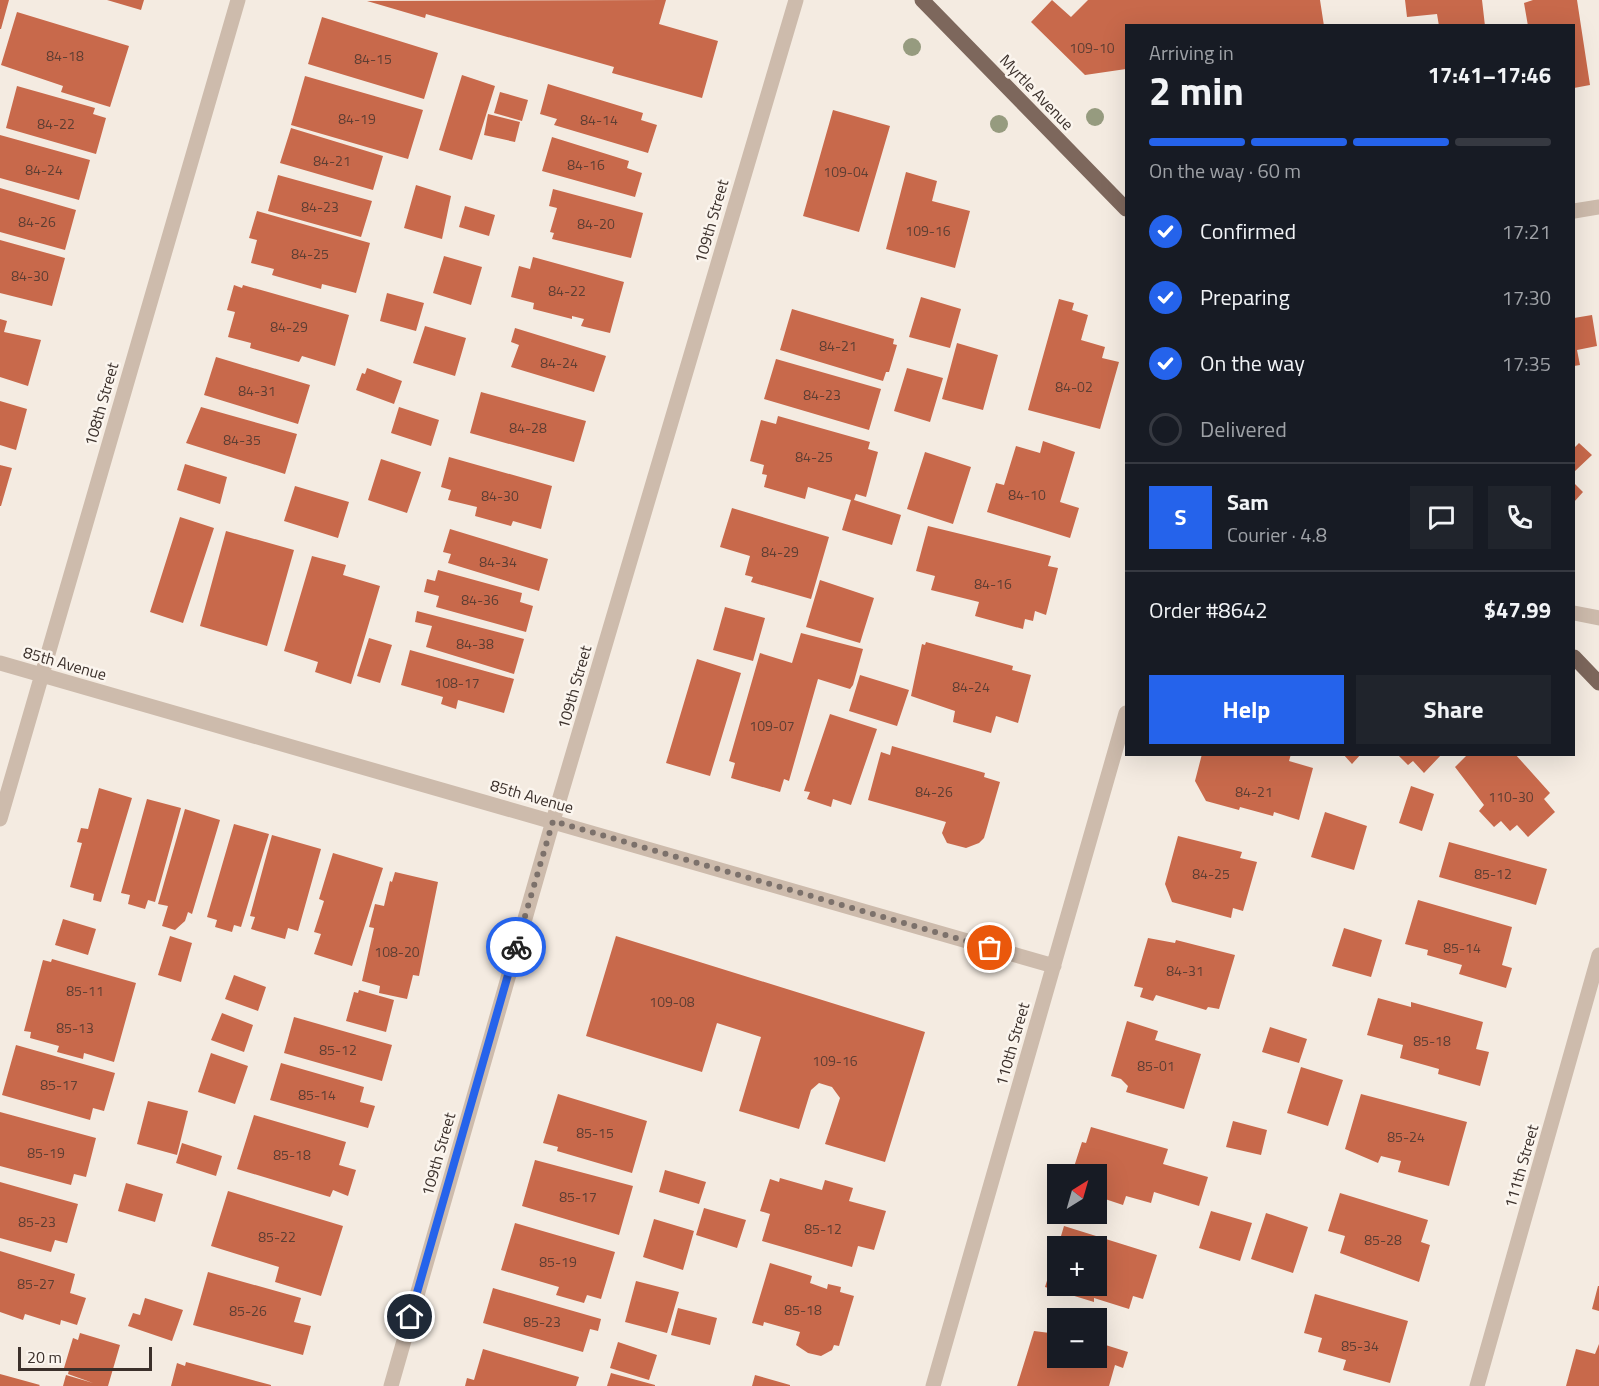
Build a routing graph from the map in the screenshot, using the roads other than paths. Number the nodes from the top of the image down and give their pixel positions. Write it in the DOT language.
graph roads {
  1 [pos="238,0"];
  2 [pos="796,0"];
  3 [pos="922,0"];
  4 [pos="1599,207"];
  5 [pos="1125,209"];
  6 [pos="1575,211"];
  7 [pos="1575,613"];
  8 [pos="1599,618"];
  9 [pos="1575,658"];
  10 [pos="0,663"];
  11 [pos="41,676"];
  12 [pos="1599,683"];
  13 [pos="1125,717"];
  14 [pos="0,819"];
  15 [pos="553,821"];
  16 [pos="1599,955"];
  17 [pos="1054,966"];
  18 [pos="391,1386"];
  19 [pos="933,1386"];
  20 [pos="1478,1386"];
  1 -- 11 [label="street, 108th Street"];
  2 -- 15 [label="street, 109th Street"];
  3 -- 5 [label="main road, Myrtle Avenue"];
  4 -- 6 [label="street"];
  7 -- 8 [label="street"];
  9 -- 12 [label="main road"];
  10 -- 11 [label="street, 85th Avenue"];
  11 -- 14 [label="street, 108th Street"];
  11 -- 15 [label="street, 85th Avenue"];
  13 -- 17 [label="street, 110th Street"];
  15 -- 17 [label="street, 85th Avenue"];
  15 -- 18 [label="street, 109th Street"];
  16 -- 20 [label="street, 111th Street"];
  17 -- 19 [label="street, 110th Street"];
}
